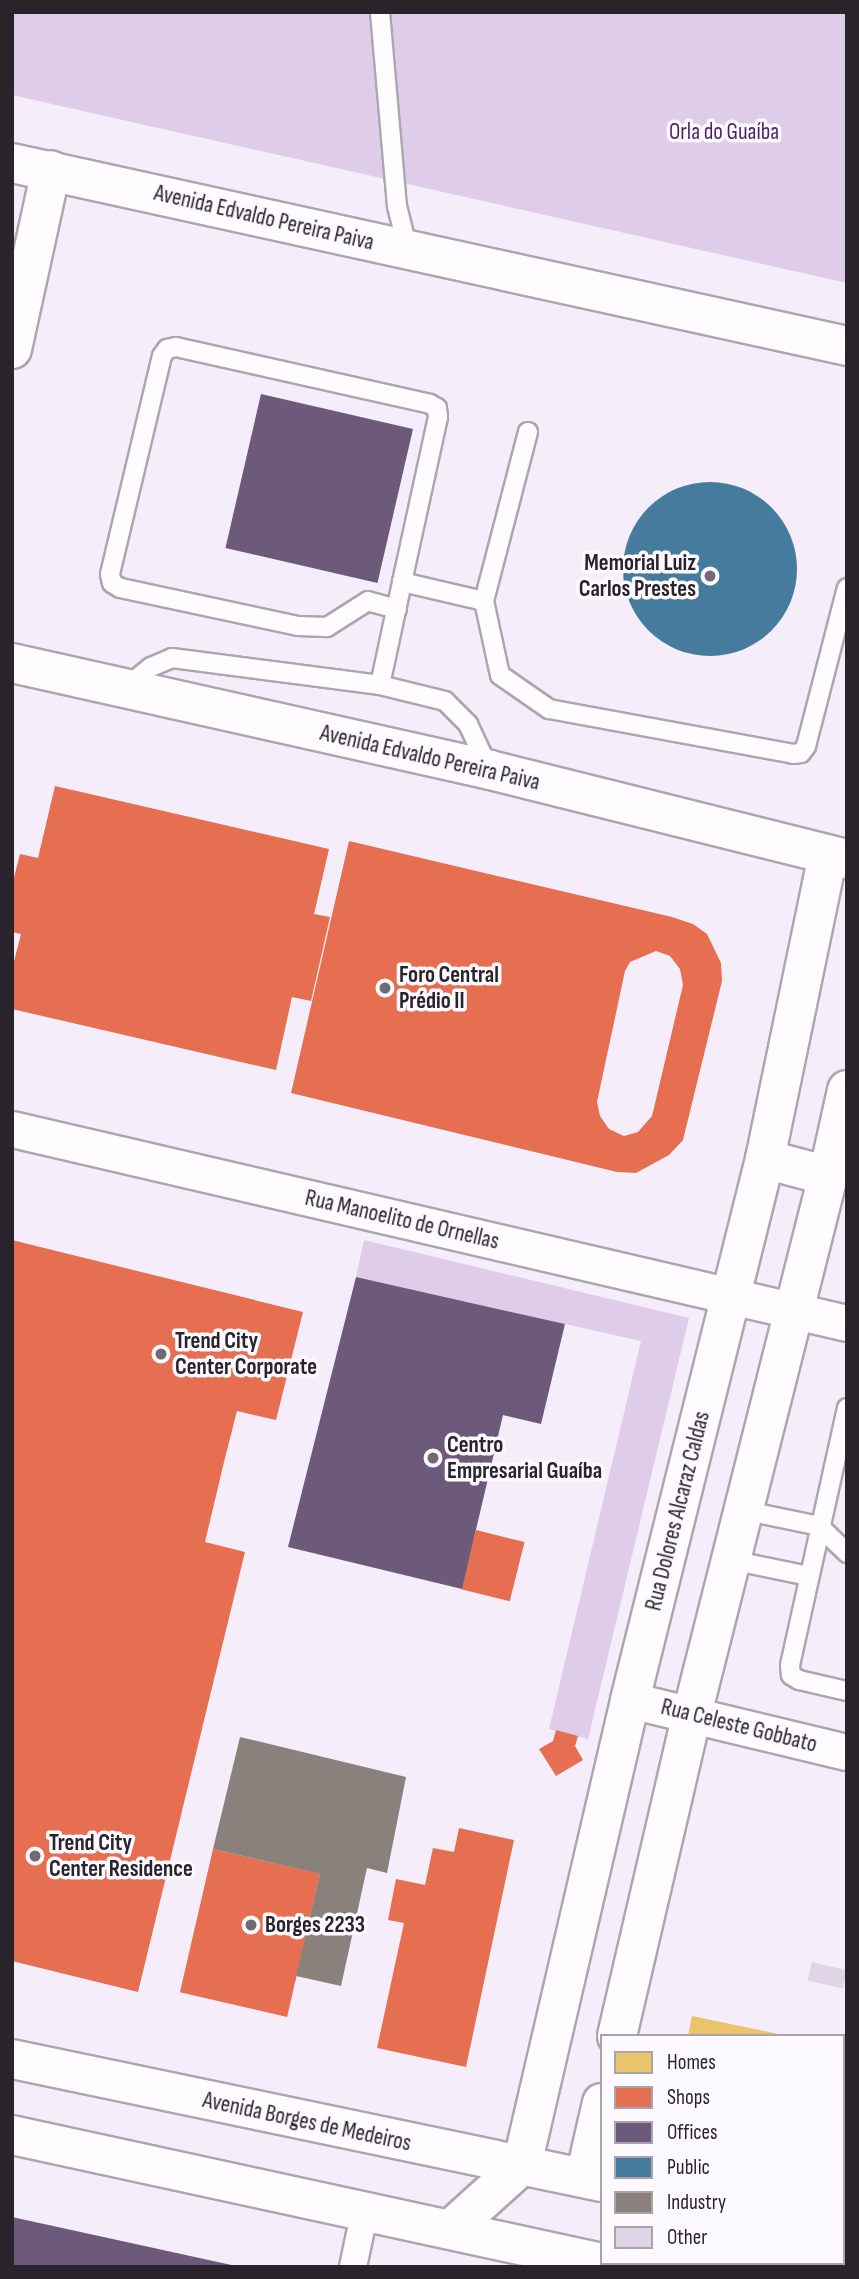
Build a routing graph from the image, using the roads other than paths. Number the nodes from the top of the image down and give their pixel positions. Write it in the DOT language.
graph roads {
  1 [pos="380,12"];
  2 [pos="12,163"];
  3 [pos="51,170"];
  4 [pos="408,250"];
  5 [pos="847,346"];
  6 [pos="12,349"];
  7 [pos="528,432"];
  8 [pos="402,582"];
  9 [pos="847,588"];
  10 [pos="484,601"];
  11 [pos="397,609"];
  12 [pos="28,667"];
  13 [pos="380,685"];
  14 [pos="124,689"];
  15 [pos="12,694"];
  16 [pos="490,770"];
  17 [pos="838,857"];
  18 [pos="847,1090"];
  19 [pos="12,1129"];
  20 [pos="765,1159"];
  21 [pos="828,1176"];
  22 [pos="732,1297"];
  23 [pos="793,1310"];
  24 [pos="847,1323"];
  25 [pos="847,1408"];
  26 [pos="742,1510"];
  27 [pos="819,1526"];
  28 [pos="847,1553"];
  29 [pos="731,1560"];
  30 [pos="809,1576"];
  31 [pos="847,1691"];
  32 [pos="630,1700"];
  33 [pos="692,1714"];
  34 [pos="847,1752"];
  35 [pos="617,2034"];
  36 [pos="12,2059"];
  37 [pos="600,2120"];
  38 [pos="12,2135"];
  39 [pos="522,2165"];
  40 [pos="593,2180"];
  41 [pos="365,2210"];
  42 [pos="452,2228"];
  43 [pos="600,2262"];
  44 [pos="353,2267"];
  1 -- 4 [label="lane"];
  2 -- 3 [label="main road, Avenida Edvaldo Pereira Paiva"];
  3 -- 4 [label="main road, Avenida Edvaldo Pereira Paiva"];
  3 -- 6 [label="main road"];
  4 -- 5 [label="main road, Avenida Edvaldo Pereira Paiva"];
  7 -- 10 [label="lane"];
  8 -- 10 [label="lane"];
  8 -- 11 [label="lane"];
  8 -- 11 [label="lane"];
  9 -- 10 [label="lane"];
  11 -- 13 [label="lane"];
  12 -- 14 [label="main road, Avenida Edvaldo Pereira Paiva"];
  12 -- 15 [label="main road"];
  13 -- 14 [label="lane"];
  13 -- 16 [label="lane"];
  14 -- 16 [label="main road, Avenida Edvaldo Pereira Paiva"];
  16 -- 17 [label="main road, Avenida Edvaldo Pereira Paiva"];
  17 -- 20 [label="main road, Rua Dolores Alcaraz Caldas"];
  18 -- 21 [label="main road"];
  19 -- 22 [label="street, Rua Manoelito de Ornellas"];
  20 -- 21 [label="main road"];
  20 -- 22 [label="main road, Rua Dolores Alcaraz Caldas"];
  21 -- 23 [label="main road"];
  22 -- 23 [label="street, Rua Manoelito de Ornellas"];
  22 -- 32 [label="main road, Rua Dolores Alcaraz Caldas"];
  23 -- 24 [label="street"];
  23 -- 26 [label="main road"];
  25 -- 27 [label="lane"];
  26 -- 27 [label="lane"];
  26 -- 29 [label="main road"];
  27 -- 28 [label="lane"];
  27 -- 30 [label="lane"];
  29 -- 30 [label="lane"];
  29 -- 33 [label="main road"];
  30 -- 31 [label="lane"];
  32 -- 33 [label="street, Rua Celeste Gobbato"];
  32 -- 39 [label="main road, Rua Dolores Alcaraz Caldas"];
  33 -- 34 [label="street, Rua Celeste Gobbato"];
  33 -- 35 [label="main road"];
  36 -- 39 [label="main road, Avenida Borges de Medeiros"];
  37 -- 40 [label="main road"];
  38 -- 41 [label="main road"];
  39 -- 40 [label="main road, Avenida Borges de Medeiros"];
  39 -- 42 [label="main road"];
  41 -- 42 [label="main road"];
  41 -- 44 [label="street"];
  42 -- 43 [label="main road"];
}
